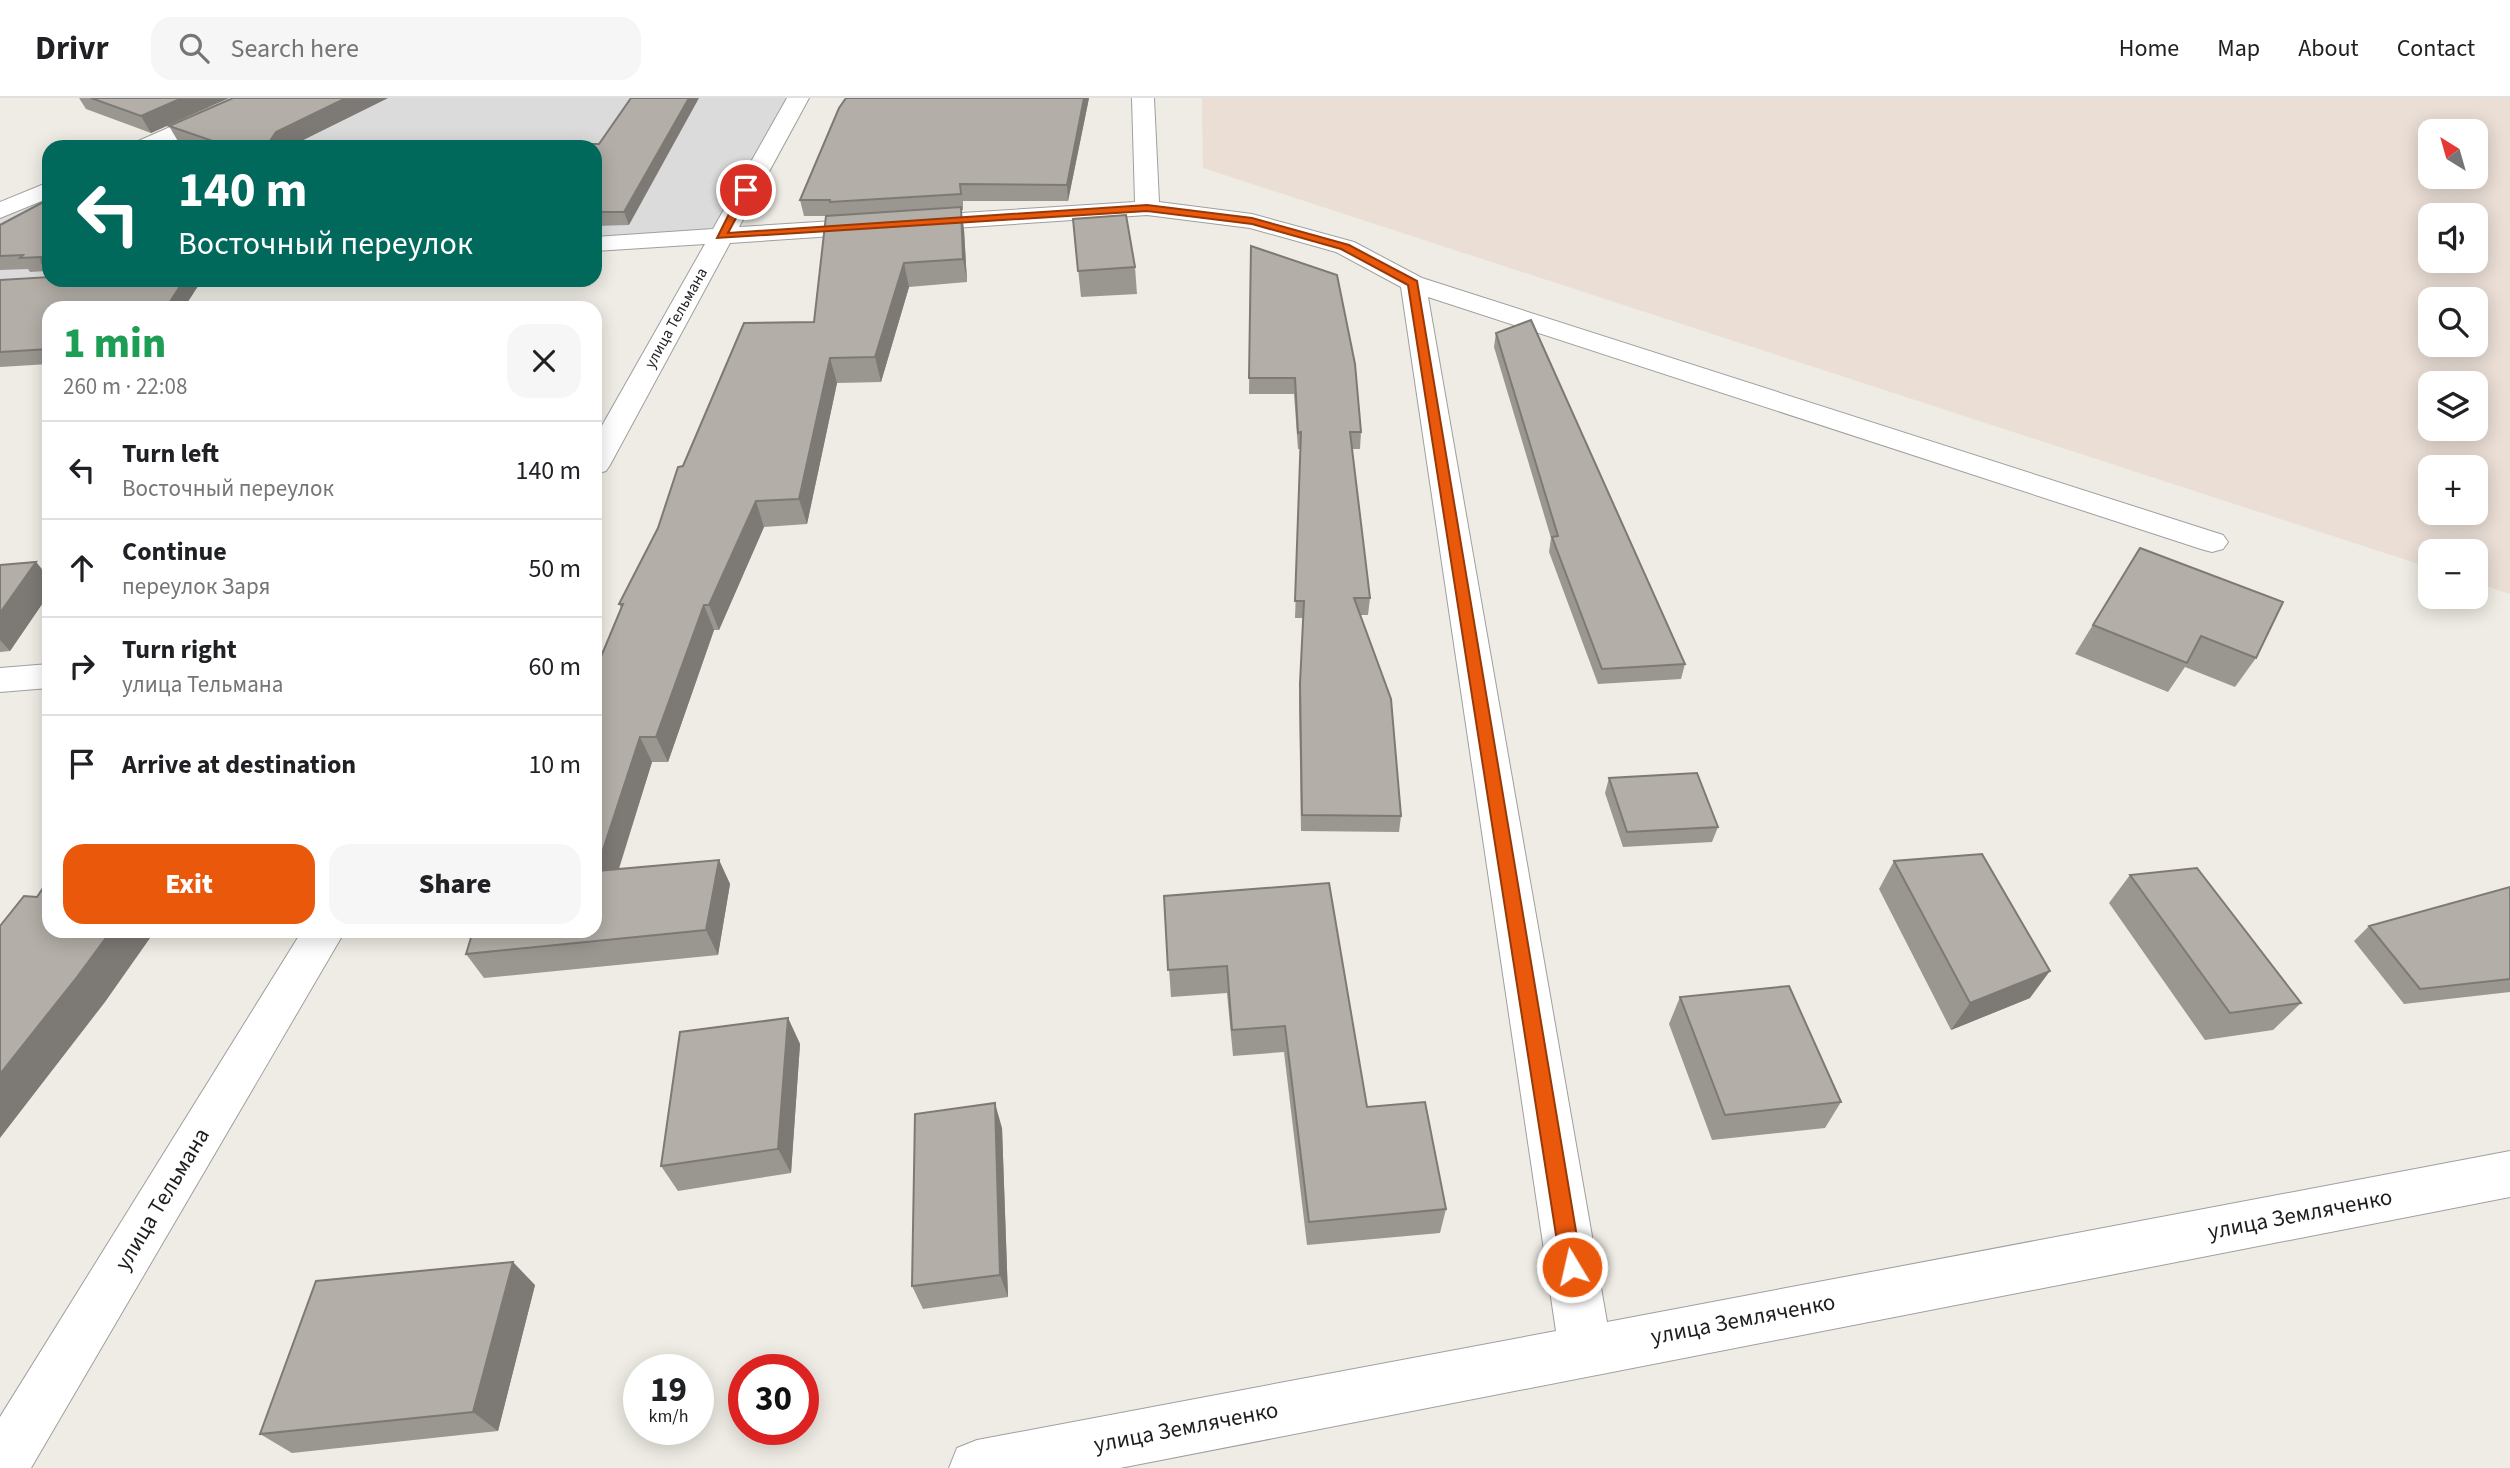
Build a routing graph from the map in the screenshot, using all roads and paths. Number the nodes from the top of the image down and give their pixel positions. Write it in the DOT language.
graph roads {
  1 [pos="254,98"];
  2 [pos="798,98"];
  3 [pos="1143,98"];
  4 [pos="160,140"];
  5 [pos="42,192"];
  6 [pos="1147,208"];
  7 [pos="0,211"];
  8 [pos="721,236"];
  9 [pos="602,244"];
  10 [pos="1413,283"];
  11 [pos="602,453"];
  12 [pos="2212,542"];
  13 [pos="42,677"];
  14 [pos="0,680"];
  15 [pos="320,938"];
  16 [pos="2510,1174"];
  17 [pos="1585,1349"];
  18 [pos="0,1468"];
  19 [pos="976,1468"];
  1 -- 4 [label="street"];
  2 -- 8 [label="street, улица Тельмана"];
  3 -- 6 [label="street"];
  5 -- 7 [label="street"];
  6 -- 8 [label="street"];
  6 -- 10 [label="street"];
  8 -- 9 [label="street"];
  8 -- 11 [label="street, улица Тельмана"];
  10 -- 12 [label="street"];
  10 -- 17 [label="street"];
  13 -- 14 [label="street"];
  15 -- 18 [label="street, улица Тельмана"];
  16 -- 17 [label="street, улица Земляченко"];
  17 -- 19 [label="street, улица Земляченко"];
}
